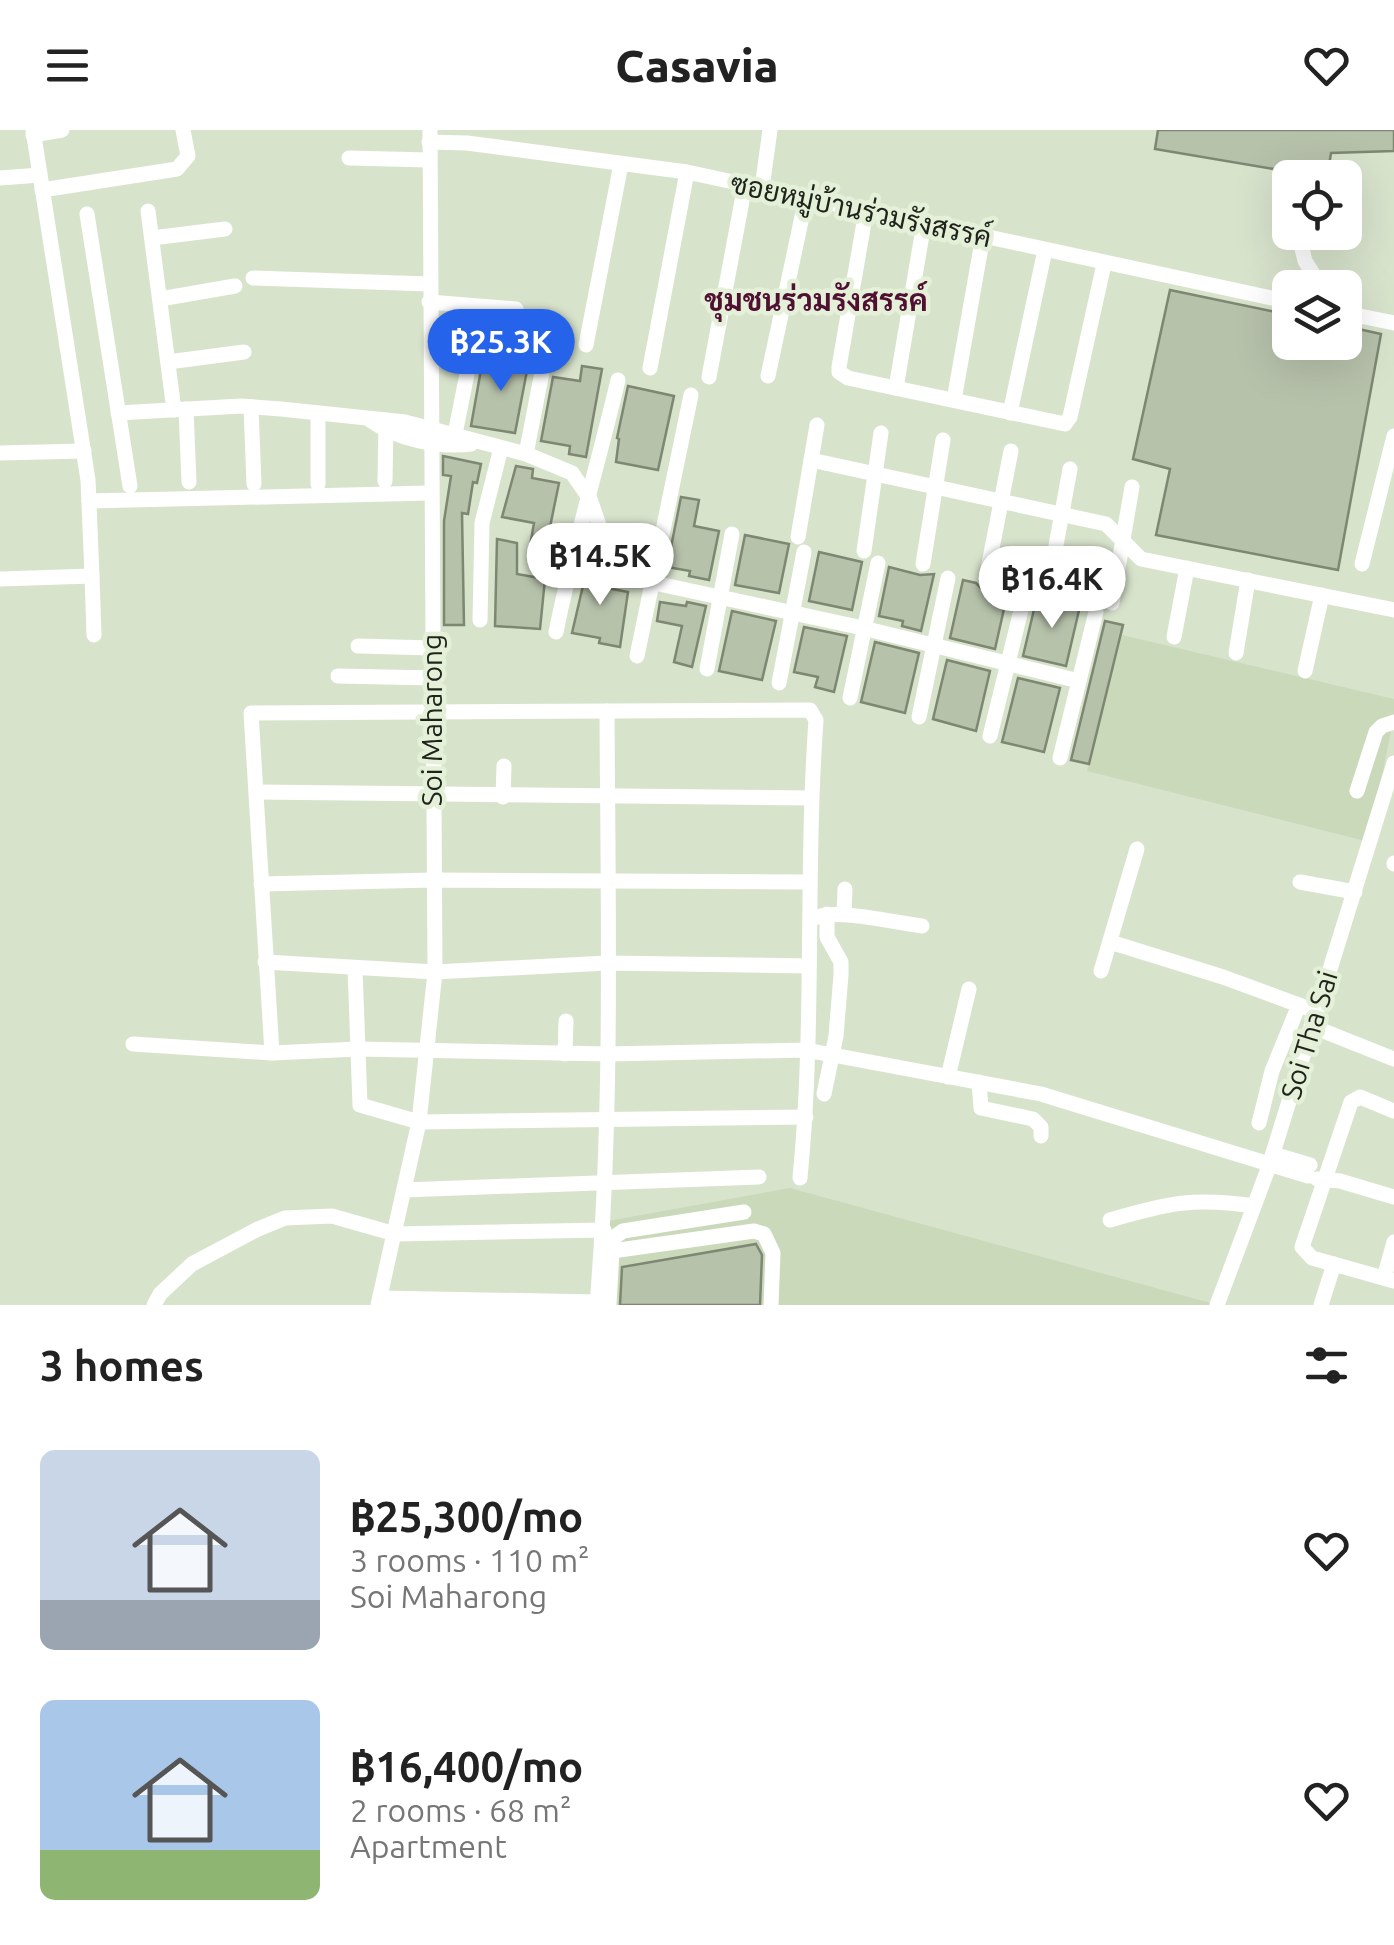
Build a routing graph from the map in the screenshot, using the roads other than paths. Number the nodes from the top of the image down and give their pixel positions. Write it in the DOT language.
graph roads {
  1 [pos="62,130"];
  2 [pos="183,130"];
  3 [pos="770,130"];
  4 [pos="33,132"];
  5 [pos="429,136"];
  6 [pos="349,158"];
  7 [pos="429,160"];
  8 [pos="621,164"];
  9 [pos="688,172"];
  10 [pos="0,178"];
  11 [pos="41,182"];
  12 [pos="754,186"];
  13 [pos="806,198"];
  14 [pos="148,211"];
  15 [pos="866,212"];
  16 [pos="86,214"];
  17 [pos="924,223"];
  18 [pos="225,230"];
  19 [pos="983,236"];
  20 [pos="152,238"];
  21 [pos="1044,250"];
  22 [pos="1104,264"];
  23 [pos="252,278"];
  24 [pos="429,284"];
  25 [pos="234,286"];
  26 [pos="1272,298"];
  27 [pos="160,299"];
  28 [pos="429,302"];
  29 [pos="516,309"];
  30 [pos="1362,316"];
  31 [pos="1394,323"];
  32 [pos="586,345"];
  33 [pos="244,352"];
  34 [pos="470,354"];
  35 [pos="168,362"];
  36 [pos="544,362"];
  37 [pos="650,368"];
  38 [pos="768,376"];
  39 [pos="709,378"];
  40 [pos="618,380"];
  41 [pos="896,388"];
  42 [pos="691,395"];
  43 [pos="954,400"];
  44 [pos="252,406"];
  45 [pos="180,410"];
  46 [pos="118,413"];
  47 [pos="318,413"];
  48 [pos="1010,413"];
  49 [pos="381,423"];
  50 [pos="817,424"];
  51 [pos="882,433"];
  52 [pos="430,434"];
  53 [pos="455,434"];
  54 [pos="1394,436"];
  55 [pos="943,440"];
  56 [pos="476,443"];
  57 [pos="500,448"];
  58 [pos="1011,451"];
  59 [pos="84,452"];
  60 [pos="0,453"];
  61 [pos="526,454"];
  62 [pos="811,460"];
  63 [pos="1070,469"];
  64 [pos="876,474"];
  65 [pos="189,482"];
  66 [pos="384,482"];
  67 [pos="254,484"];
  68 [pos="318,484"];
  69 [pos="130,486"];
  70 [pos="936,487"];
  71 [pos="1132,487"];
  72 [pos="430,493"];
  73 [pos="590,499"];
  74 [pos="90,501"];
  75 [pos="1001,501"];
  76 [pos="1062,514"];
  77 [pos="732,534"];
  78 [pos="1123,541"];
  79 [pos="864,551"];
  80 [pos="878,563"];
  81 [pos="924,564"];
  82 [pos="1362,564"];
  83 [pos="1188,568"];
  84 [pos="92,576"];
  85 [pos="0,578"];
  86 [pos="948,578"];
  87 [pos="986,579"];
  88 [pos="1248,580"];
  89 [pos="652,584"];
  90 [pos="1048,589"];
  91 [pos="1322,596"];
  92 [pos="720,597"];
  93 [pos="1024,598"];
  94 [pos="1112,603"];
  95 [pos="1394,610"];
  96 [pos="1096,612"];
  97 [pos="792,613"];
  98 [pos="480,620"];
  99 [pos="864,628"];
  100 [pos="556,632"];
  101 [pos="94,635"];
  102 [pos="1174,637"];
  103 [pos="358,646"];
  104 [pos="433,648"];
  105 [pos="935,648"];
  106 [pos="1236,653"];
  107 [pos="637,656"];
  108 [pos="1008,664"];
  109 [pos="707,669"];
  110 [pos="1305,672"];
  111 [pos="338,676"];
  112 [pos="433,678"];
  113 [pos="1079,681"];
  114 [pos="779,683"];
  115 [pos="850,698"];
  116 [pos="607,711"];
  117 [pos="433,712"];
  118 [pos="920,717"];
  119 [pos="1394,722"];
  120 [pos="990,736"];
  121 [pos="1060,758"];
  122 [pos="504,766"];
  123 [pos="1393,771"];
  124 [pos="1357,791"];
  125 [pos="256,792"];
  126 [pos="608,796"];
  127 [pos="432,797"];
  128 [pos="503,797"];
  129 [pos="810,798"];
  130 [pos="1137,849"];
  131 [pos="433,880"];
  132 [pos="608,880"];
  133 [pos="809,882"];
  134 [pos="1300,882"];
  135 [pos="261,884"];
  136 [pos="846,888"];
  137 [pos="1354,892"];
  138 [pos="827,914"];
  139 [pos="844,914"];
  140 [pos="809,920"];
  141 [pos="922,926"];
  142 [pos="1110,942"];
  143 [pos="265,962"];
  144 [pos="607,963"];
  145 [pos="809,966"];
  146 [pos="355,968"];
  147 [pos="1101,971"];
  148 [pos="435,972"];
  149 [pos="969,989"];
  150 [pos="1298,1005"];
  151 [pos="1313,1018"];
  152 [pos="566,1021"];
  153 [pos="133,1044"];
  154 [pos="358,1049"];
  155 [pos="426,1051"];
  156 [pos="808,1051"];
  157 [pos="272,1053"];
  158 [pos="565,1054"];
  159 [pos="608,1054"];
  160 [pos="833,1055"];
  161 [pos="1394,1059"];
  162 [pos="948,1076"];
  163 [pos="979,1082"];
  164 [pos="824,1094"];
  165 [pos="1394,1111"];
  166 [pos="804,1117"];
  167 [pos="605,1120"];
  168 [pos="419,1122"];
  169 [pos="1259,1122"];
  170 [pos="1041,1136"];
  171 [pos="1271,1159"];
  172 [pos="1321,1174"];
  173 [pos="759,1177"];
  174 [pos="800,1178"];
  175 [pos="604,1180"];
  176 [pos="404,1190"];
  177 [pos="1394,1197"];
  178 [pos="1254,1206"];
  179 [pos="744,1212"];
  180 [pos="1110,1220"];
  181 [pos="604,1230"];
  182 [pos="395,1234"];
  183 [pos="1394,1242"];
  184 [pos="612,1251"];
  185 [pos="1334,1264"];
  186 [pos="1389,1279"];
  187 [pos="380,1302"];
  188 [pos="601,1304"];
  189 [pos="154,1305"];
  190 [pos="771,1305"];
  191 [pos="1217,1305"];
  192 [pos="1321,1305"];
  1 -- 4 [label="street"];
  2 -- 11 [label="street"];
  3 -- 12 [label="street"];
  4 -- 11 [label="street"];
  5 -- 7 [label="street, Soi Maharong"];
  5 -- 8 [label="street, ซอยหมู่บ้านร่วมรังสรรค์"];
  6 -- 7 [label="street"];
  7 -- 24 [label="street, Soi Maharong"];
  8 -- 9 [label="street, ซอยหมู่บ้านร่วมรังสรรค์"];
  8 -- 32 [label="street"];
  9 -- 12 [label="street, ซอยหมู่บ้านร่วมรังสรรค์"];
  9 -- 37 [label="street"];
  10 -- 11 [label="street"];
  11 -- 59 [label="street"];
  12 -- 13 [label="street, ซอยหมู่บ้านร่วมรังสรรค์"];
  12 -- 39 [label="street"];
  13 -- 15 [label="street, ซอยหมู่บ้านร่วมรังสรรค์"];
  13 -- 38 [label="street"];
  14 -- 20 [label="street"];
  15 -- 17 [label="street, ซอยหมู่บ้านร่วมรังสรรค์"];
  15 -- 41 [label="street"];
  16 -- 46 [label="street"];
  17 -- 19 [label="street, ซอยหมู่บ้านร่วมรังสรรค์"];
  17 -- 41 [label="street"];
  18 -- 20 [label="street"];
  19 -- 21 [label="street, ซอยหมู่บ้านร่วมรังสรรค์"];
  19 -- 43 [label="street"];
  20 -- 27 [label="street"];
  21 -- 22 [label="street, ซอยหมู่บ้านร่วมรังสรรค์"];
  21 -- 48 [label="street"];
  22 -- 26 [label="street, ซอยหมู่บ้านร่วมรังสรรค์"];
  22 -- 48 [label="street"];
  23 -- 24 [label="street"];
  24 -- 28 [label="street, Soi Maharong"];
  25 -- 27 [label="street"];
  27 -- 35 [label="street"];
  28 -- 29 [label="street"];
  28 -- 52 [label="street, Soi Maharong"];
  30 -- 31 [label="street"];
  33 -- 35 [label="street"];
  34 -- 53 [label="street"];
  35 -- 45 [label="street"];
  36 -- 61 [label="street"];
  40 -- 73 [label="street"];
  41 -- 43 [label="street"];
  42 -- 89 [label="street"];
  43 -- 48 [label="street"];
  44 -- 45 [label="street"];
  44 -- 47 [label="street"];
  44 -- 67 [label="street"];
  45 -- 46 [label="street"];
  45 -- 65 [label="street"];
  46 -- 69 [label="street"];
  47 -- 49 [label="street"];
  47 -- 68 [label="street"];
  49 -- 52 [label="street"];
  49 -- 66 [label="street"];
  50 -- 62 [label="street"];
  51 -- 64 [label="street"];
  52 -- 53 [label="street"];
  52 -- 56 [label="street"];
  52 -- 72 [label="street, Soi Maharong"];
  53 -- 56 [label="street"];
  54 -- 82 [label="street"];
  55 -- 70 [label="street"];
  56 -- 57 [label="street"];
  57 -- 61 [label="street"];
  57 -- 98 [label="street"];
  58 -- 75 [label="street"];
  59 -- 60 [label="street"];
  59 -- 74 [label="street"];
  61 -- 73 [label="street"];
  62 -- 64 [label="street"];
  62 -- 97 [label="street"];
  63 -- 76 [label="street"];
  64 -- 70 [label="street"];
  64 -- 79 [label="street"];
  70 -- 75 [label="street"];
  70 -- 81 [label="street"];
  71 -- 78 [label="street"];
  72 -- 74 [label="street"];
  72 -- 104 [label="street, Soi Maharong"];
  73 -- 89 [label="street"];
  73 -- 100 [label="street"];
  74 -- 84 [label="street"];
  75 -- 76 [label="street"];
  75 -- 87 [label="street"];
  76 -- 78 [label="street"];
  76 -- 90 [label="street"];
  77 -- 92 [label="street"];
  78 -- 83 [label="street"];
  78 -- 94 [label="street"];
  80 -- 99 [label="street"];
  83 -- 88 [label="street"];
  83 -- 102 [label="street"];
  84 -- 85 [label="street"];
  84 -- 101 [label="street"];
  86 -- 105 [label="street"];
  88 -- 91 [label="street"];
  88 -- 106 [label="street"];
  89 -- 92 [label="street"];
  89 -- 107 [label="street"];
  91 -- 95 [label="street"];
  91 -- 110 [label="street"];
  92 -- 97 [label="street"];
  92 -- 109 [label="street"];
  93 -- 108 [label="street"];
  96 -- 113 [label="street"];
  97 -- 99 [label="street"];
  97 -- 114 [label="street"];
  99 -- 105 [label="street"];
  99 -- 115 [label="street"];
  103 -- 104 [label="street"];
  104 -- 112 [label="street, Soi Maharong"];
  105 -- 108 [label="street"];
  105 -- 118 [label="street"];
  108 -- 113 [label="street"];
  108 -- 120 [label="street"];
  111 -- 112 [label="street"];
  112 -- 117 [label="street, Soi Maharong"];
  113 -- 121 [label="street"];
  116 -- 117 [label="street"];
  116 -- 126 [label="street"];
  116 -- 129 [label="street"];
  117 -- 125 [label="street"];
  117 -- 127 [label="street, Soi Maharong"];
  119 -- 124 [label="street"];
  122 -- 128 [label="street"];
  123 -- 137 [label="street, Soi Tha Sai"];
  125 -- 127 [label="street"];
  125 -- 135 [label="street"];
  126 -- 128 [label="street"];
  126 -- 129 [label="street"];
  126 -- 132 [label="street"];
  127 -- 128 [label="street"];
  127 -- 131 [label="street, Soi Maharong"];
  129 -- 133 [label="street"];
  130 -- 142 [label="street"];
  131 -- 132 [label="street"];
  131 -- 135 [label="street"];
  131 -- 148 [label="street, Soi Maharong"];
  132 -- 133 [label="street"];
  132 -- 144 [label="street"];
  133 -- 140 [label="street"];
  134 -- 137 [label="street"];
  135 -- 143 [label="street"];
  136 -- 139 [label="street"];
  137 -- 151 [label="street, Soi Tha Sai"];
  138 -- 139 [label="street"];
  138 -- 140 [label="street"];
  138 -- 160 [label="street"];
  139 -- 141 [label="street"];
  140 -- 145 [label="street"];
  142 -- 147 [label="street"];
  142 -- 150 [label="street"];
  143 -- 146 [label="street"];
  143 -- 157 [label="street"];
  144 -- 145 [label="street"];
  144 -- 148 [label="street"];
  144 -- 159 [label="street"];
  145 -- 156 [label="street"];
  146 -- 148 [label="street"];
  146 -- 154 [label="street"];
  148 -- 155 [label="street, Soi Maharong"];
  149 -- 162 [label="street"];
  150 -- 151 [label="street"];
  150 -- 169 [label="street"];
  151 -- 161 [label="street"];
  151 -- 171 [label="street, Soi Tha Sai"];
  152 -- 158 [label="street"];
  153 -- 157 [label="street"];
  154 -- 155 [label="street"];
  154 -- 157 [label="street"];
  154 -- 168 [label="street"];
  155 -- 158 [label="street"];
  155 -- 168 [label="street, Soi Maharong"];
  156 -- 159 [label="street"];
  156 -- 160 [label="street"];
  156 -- 166 [label="street"];
  158 -- 159 [label="street"];
  159 -- 167 [label="street"];
  160 -- 162 [label="street"];
  160 -- 164 [label="street"];
  162 -- 163 [label="street"];
  163 -- 170 [label="street"];
  163 -- 171 [label="street"];
  165 -- 172 [label="street"];
  166 -- 167 [label="street"];
  166 -- 174 [label="street"];
  167 -- 168 [label="street"];
  167 -- 175 [label="street"];
  168 -- 176 [label="street, Soi Maharong"];
  171 -- 172 [label="street"];
  171 -- 178 [label="street, Soi Tha Sai"];
  172 -- 177 [label="street"];
  172 -- 185 [label="street"];
  173 -- 175 [label="street"];
  175 -- 176 [label="street"];
  175 -- 181 [label="street"];
  176 -- 182 [label="street, Soi Maharong"];
  178 -- 180 [label="street"];
  178 -- 191 [label="street, Soi Tha Sai"];
  179 -- 184 [label="street"];
  181 -- 182 [label="street"];
  181 -- 188 [label="street"];
  182 -- 187 [label="street, Soi Maharong"];
  182 -- 189 [label="street"];
  183 -- 186 [label="street"];
  184 -- 188 [label="street"];
  184 -- 190 [label="street"];
  185 -- 186 [label="street"];
  185 -- 192 [label="street"];
  187 -- 188 [label="street"];
}
